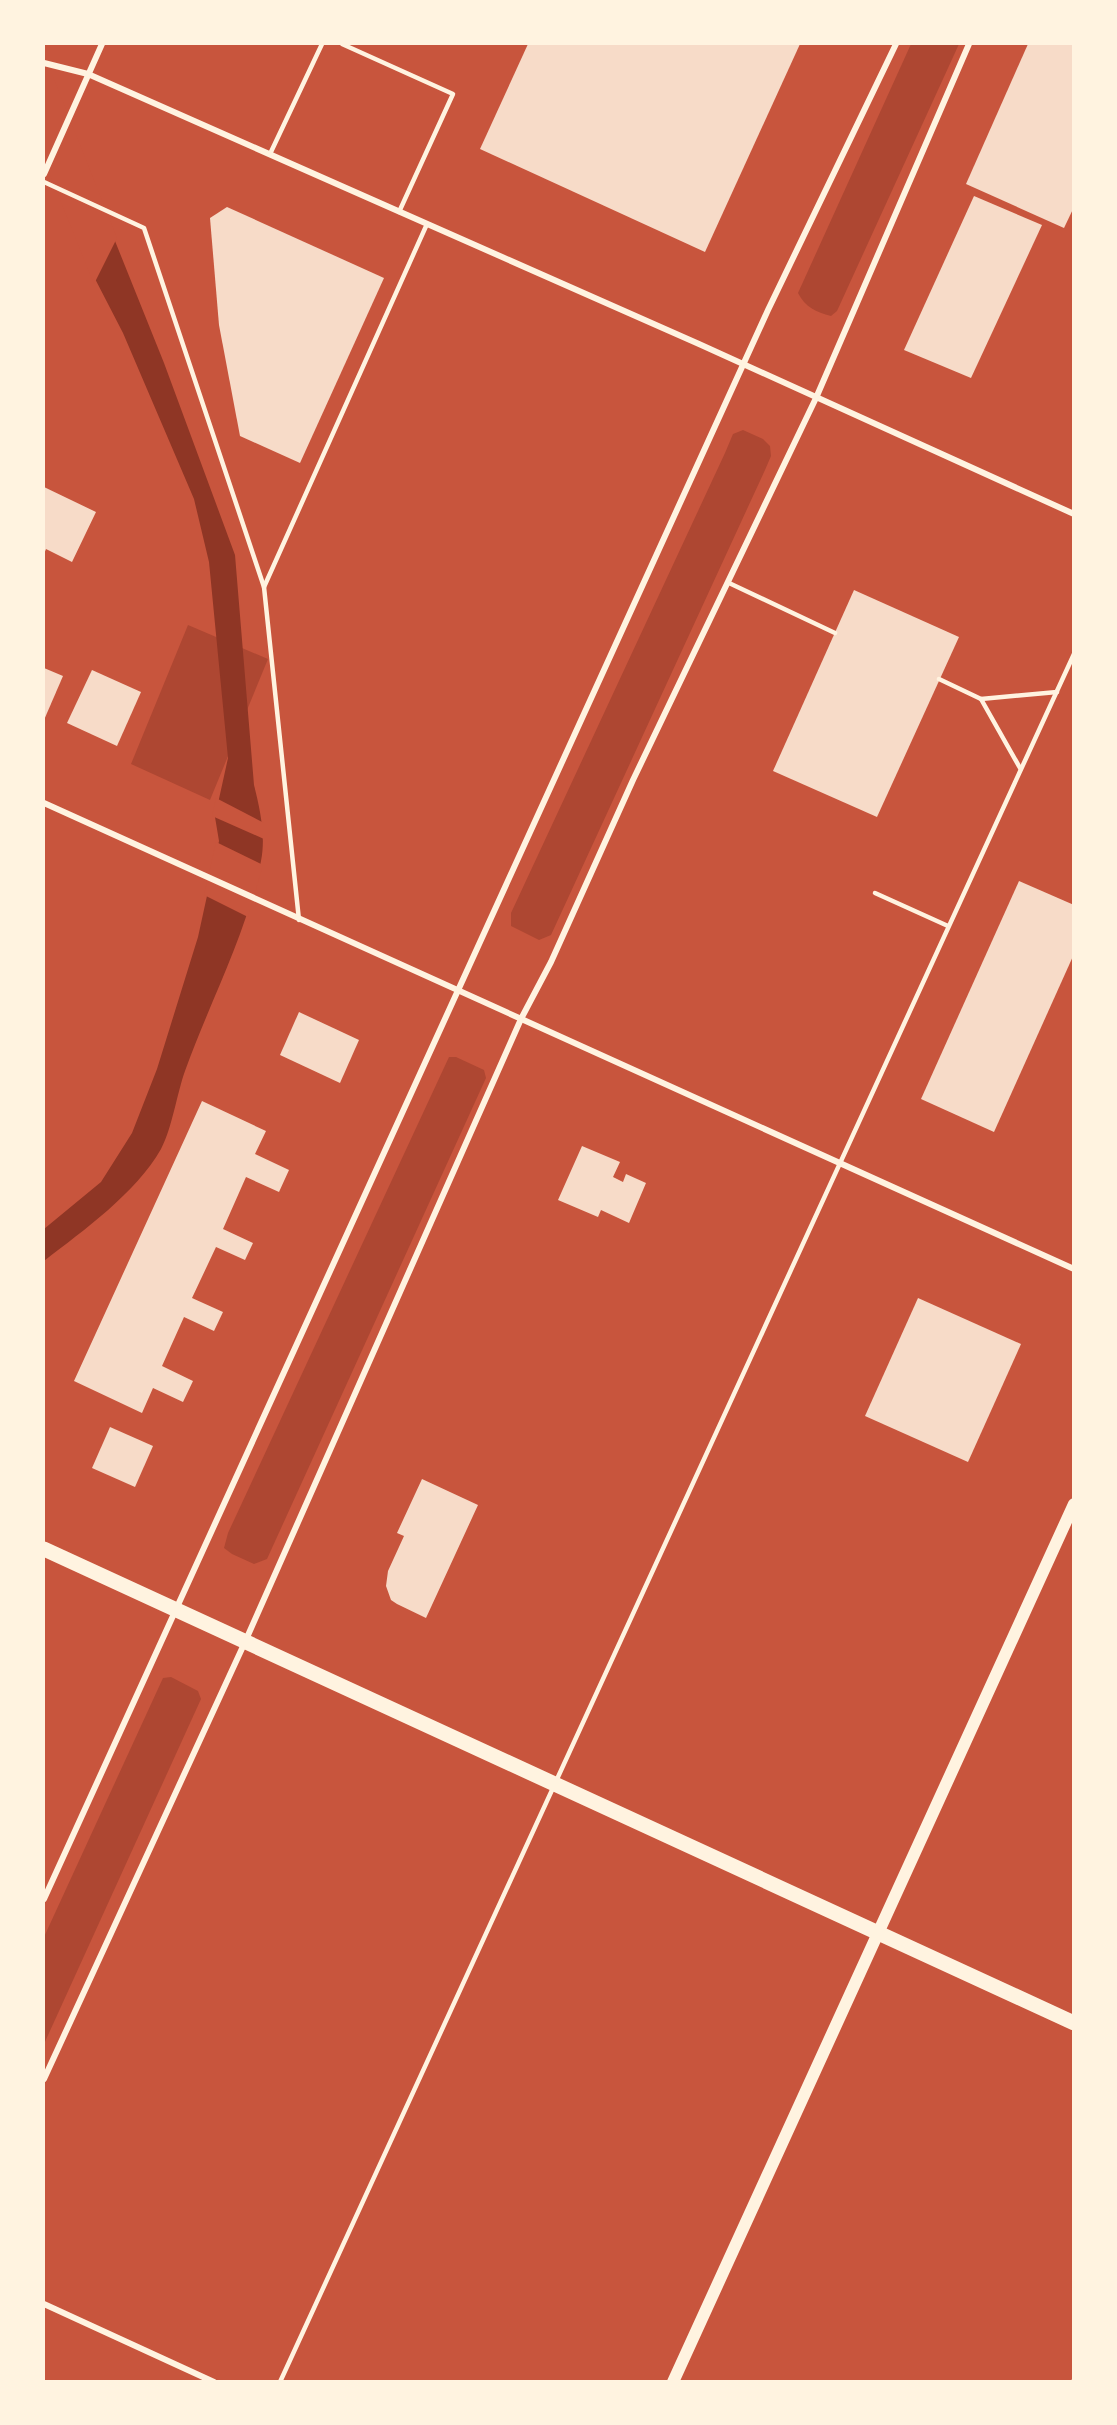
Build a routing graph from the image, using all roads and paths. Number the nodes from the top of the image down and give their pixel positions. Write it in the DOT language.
graph roads {
  1 [pos="102,44"];
  2 [pos="322,44"];
  3 [pos="342,44"];
  4 [pos="896,44"];
  5 [pos="969,44"];
  6 [pos="44,63"];
  7 [pos="88,74"];
  8 [pos="270,154"];
  9 [pos="44,174"];
  10 [pos="45,183"];
  11 [pos="399,212"];
  12 [pos="427,224"];
  13 [pos="744,365"];
  14 [pos="816,398"];
  15 [pos="1074,514"];
  16 [pos="729,582"];
  17 [pos="264,586"];
  18 [pos="835,633"];
  19 [pos="1074,654"];
  20 [pos="939,679"];
  21 [pos="1057,692"];
  22 [pos="981,699"];
  23 [pos="1020,768"];
  24 [pos="44,803"];
  25 [pos="875,893"];
  26 [pos="299,920"];
  27 [pos="948,927"];
  28 [pos="457,992"];
  29 [pos="521,1019"];
  30 [pos="839,1164"];
  31 [pos="1074,1269"];
  32 [pos="1074,1504"];
  33 [pos="44,1549"];
  34 [pos="176,1610"];
  35 [pos="245,1642"];
  36 [pos="554,1784"];
  37 [pos="44,1899"];
  38 [pos="877,1933"];
  39 [pos="1074,2024"];
  40 [pos="44,2079"];
  41 [pos="44,2304"];
  42 [pos="214,2382"];
  43 [pos="280,2382"];
  44 [pos="673,2382"];
  1 -- 7 [label="street"];
  2 -- 8 [label="lane"];
  3 -- 11 [label="lane"];
  4 -- 13 [label="street"];
  5 -- 14 [label="street"];
  6 -- 7 [label="street"];
  7 -- 8 [label="street"];
  7 -- 9 [label="street"];
  8 -- 11 [label="street"];
  10 -- 17 [label="lane"];
  11 -- 12 [label="street"];
  12 -- 13 [label="street"];
  12 -- 17 [label="lane"];
  13 -- 14 [label="street"];
  13 -- 28 [label="street"];
  14 -- 15 [label="street"];
  14 -- 16 [label="street"];
  16 -- 18 [label="lane"];
  16 -- 29 [label="street"];
  17 -- 26 [label="lane"];
  19 -- 21 [label="lane"];
  20 -- 22 [label="lane"];
  21 -- 22 [label="lane"];
  21 -- 23 [label="lane"];
  22 -- 23 [label="lane"];
  23 -- 27 [label="lane"];
  24 -- 26 [label="street"];
  25 -- 27 [label="lane"];
  26 -- 28 [label="street"];
  27 -- 30 [label="lane"];
  28 -- 29 [label="street"];
  28 -- 34 [label="street"];
  29 -- 30 [label="street"];
  29 -- 35 [label="street"];
  30 -- 31 [label="street"];
  30 -- 36 [label="lane"];
  32 -- 38 [label="main road"];
  33 -- 34 [label="main road"];
  34 -- 35 [label="main road"];
  34 -- 37 [label="street"];
  35 -- 36 [label="main road"];
  35 -- 40 [label="street"];
  36 -- 38 [label="main road"];
  36 -- 43 [label="lane"];
  38 -- 39 [label="main road"];
  38 -- 44 [label="main road"];
  41 -- 42 [label="street"];
}
